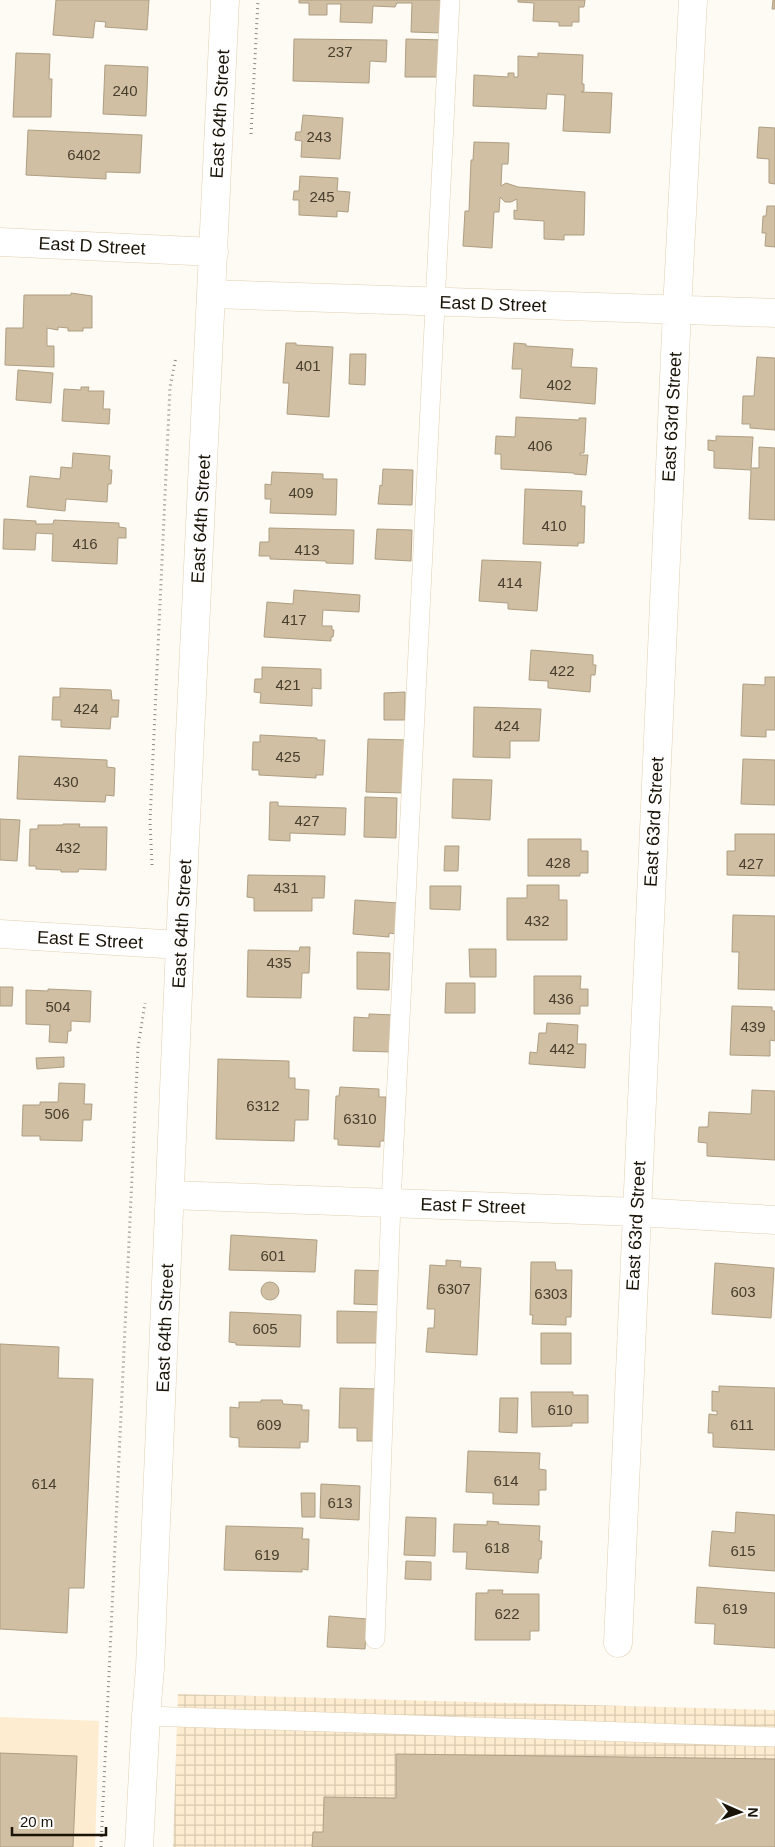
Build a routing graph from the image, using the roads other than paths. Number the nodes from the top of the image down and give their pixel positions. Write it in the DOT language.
graph roads {
  1 [pos="225,0"];
  2 [pos="450,0"];
  3 [pos="693,0"];
  4 [pos="0,242"];
  5 [pos="214,252"];
  6 [pos="212,294"];
  7 [pos="434,302"];
  8 [pos="677,310"];
  9 [pos="775,313"];
  10 [pos="0,934"];
  11 [pos="180,945"];
  12 [pos="170,1195"];
  13 [pos="391,1203"];
  14 [pos="636,1212"];
  15 [pos="775,1220"];
  16 [pos="375,1639"];
  17 [pos="618,1643"];
  18 [pos="146,1716"];
  19 [pos="775,1736"];
  20 [pos="139,1847"];
  1 -- 5 [label="street, East 64th Street"];
  2 -- 7 [label="lane"];
  3 -- 8 [label="street, East 63rd Street"];
  4 -- 5 [label="street, East D Street"];
  5 -- 6 [label="street, East 64th Street"];
  6 -- 7 [label="street, East D Street"];
  6 -- 11 [label="street, East 64th Street"];
  7 -- 8 [label="street, East D Street"];
  7 -- 13 [label="lane"];
  8 -- 9 [label="street, East D Street"];
  8 -- 14 [label="street, East 63rd Street"];
  10 -- 11 [label="street, East E Street"];
  11 -- 12 [label="street, East 64th Street"];
  12 -- 13 [label="street, East F Street"];
  12 -- 18 [label="street, East 64th Street"];
  13 -- 14 [label="street, East F Street"];
  13 -- 16 [label="lane"];
  14 -- 15 [label="street, East F Street"];
  14 -- 17 [label="street, East 63rd Street"];
  18 -- 19 [label="lane"];
  18 -- 20 [label="street, East 64th Street"];
}
